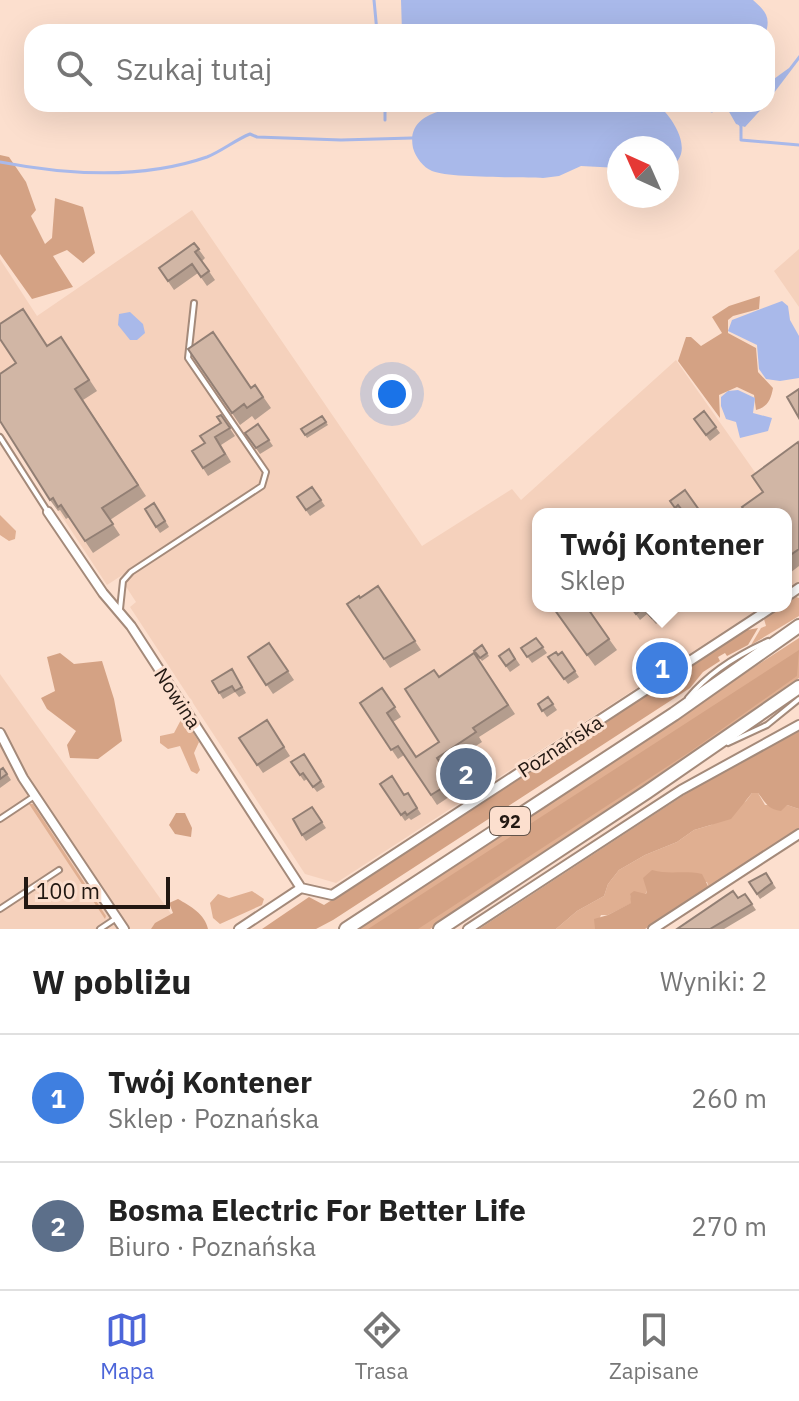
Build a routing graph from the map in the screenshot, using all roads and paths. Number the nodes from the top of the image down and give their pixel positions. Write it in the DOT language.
graph roads {
  1 [pos="194,303"];
  2 [pos="0,437"];
  3 [pos="48,512"];
  4 [pos="765,612"];
  5 [pos="120,613"];
  6 [pos="795,628"];
  7 [pos="799,687"];
  8 [pos="799,699"];
  9 [pos="799,725"];
  10 [pos="0,733"];
  11 [pos="708,751"];
  12 [pos="461,775"];
  13 [pos="35,796"];
  14 [pos="477,801"];
  15 [pos="0,819"];
  16 [pos="799,834"];
  17 [pos="59,870"];
  18 [pos="301,888"];
  19 [pos="0,909"];
  20 [pos="117,918"];
  21 [pos="100,929"];
  22 [pos="124,929"];
  23 [pos="239,929"];
  24 [pos="346,929"];
  25 [pos="440,929"];
  26 [pos="468,929"];
  27 [pos="653,929"];
  1 -- 5 [label="lane"];
  2 -- 3 [label="lane"];
  3 -- 5 [label="street, Nowina"];
  4 -- 14 [label="street, Poznańska"];
  5 -- 18 [label="street, Nowina"];
  6 -- 24 [label="main road, Poznańska / 92"];
  7 -- 11 [label="main road, 92"];
  8 -- 11 [label="lane"];
  9 -- 26 [label="street"];
  10 -- 13 [label="street"];
  11 -- 25 [label="main road, 92"];
  12 -- 14 [label="lane"];
  13 -- 15 [label="lane"];
  13 -- 20 [label="street"];
  14 -- 18 [label="street, Poznańska"];
  16 -- 27 [label="street"];
  17 -- 19 [label="lane"];
  18 -- 23 [label="street"];
  20 -- 21 [label="lane"];
  20 -- 22 [label="street"];
}
